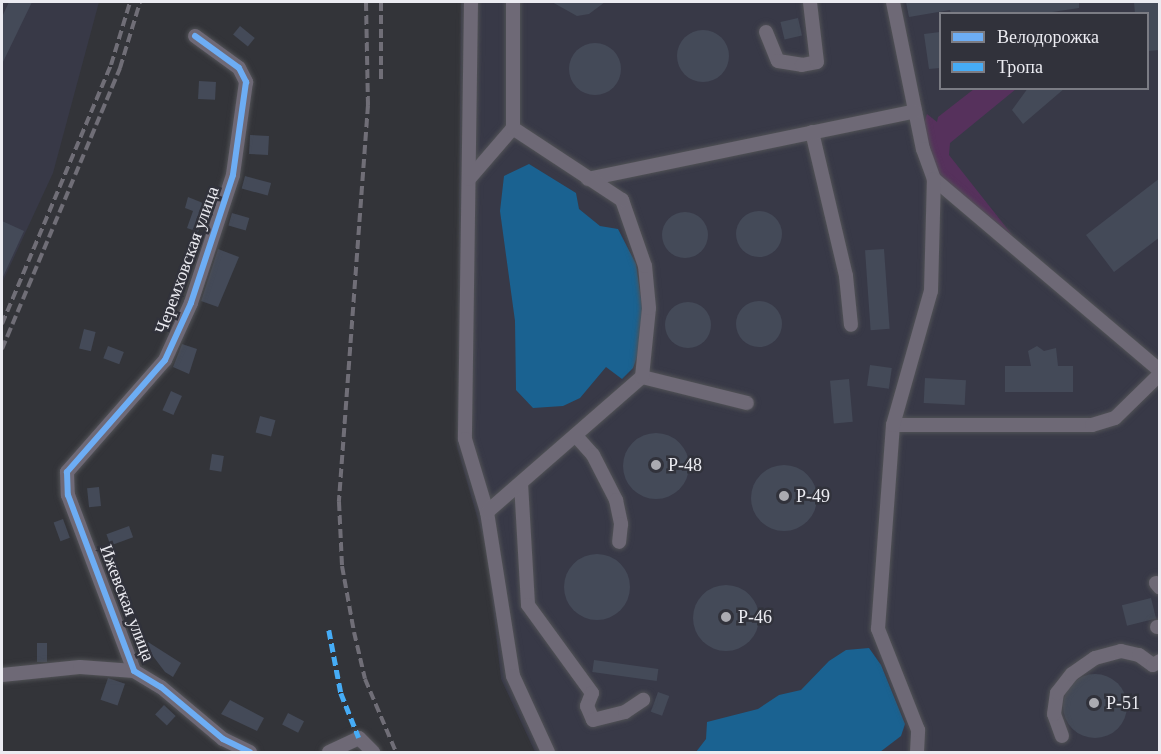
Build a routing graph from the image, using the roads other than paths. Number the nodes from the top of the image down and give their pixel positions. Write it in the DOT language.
graph roads {
  1 [pos="471,2"];
  2 [pos="513,2"];
  3 [pos="810,2"];
  4 [pos="893,2"];
  5 [pos="766,32"];
  6 [pos="195,36"];
  7 [pos="915,111"];
  8 [pos="513,128"];
  9 [pos="812,132"];
  10 [pos="469,179"];
  11 [pos="588,179"];
  12 [pos="934,179"];
  13 [pos="851,325"];
  14 [pos="1160,372"];
  15 [pos="642,377"];
  16 [pos="747,403"];
  17 [pos="893,425"];
  18 [pos="576,436"];
  19 [pos="82,452"];
  20 [pos="521,483"];
  21 [pos="487,512"];
  22 [pos="619,542"];
  23 [pos="1157,667"];
  24 [pos="134,671"];
  25 [pos="2,675"];
  26 [pos="643,700"];
  27 [pos="1062,736"];
  28 [pos="250,753"];
  29 [pos="329,753"];
  30 [pos="373,753"];
  31 [pos="548,753"];
  32 [pos="916,753"];
  1 -- 10 [label="street"];
  2 -- 8 [label="street"];
  3 -- 5 [label="street"];
  4 -- 7 [label="street"];
  6 -- 19 [label="street, Черемховская улица"];
  7 -- 9 [label="street"];
  7 -- 12 [label="street"];
  8 -- 10 [label="street"];
  8 -- 11 [label="street"];
  9 -- 11 [label="street"];
  9 -- 13 [label="street"];
  10 -- 21 [label="street"];
  11 -- 15 [label="street"];
  12 -- 14 [label="street"];
  12 -- 17 [label="street"];
  14 -- 17 [label="street"];
  15 -- 16 [label="street"];
  15 -- 18 [label="street"];
  17 -- 32 [label="street"];
  18 -- 20 [label="street"];
  18 -- 22 [label="street"];
  19 -- 24 [label="street, Ижевская улица"];
  20 -- 21 [label="street"];
  20 -- 26 [label="street"];
  21 -- 31 [label="street"];
  23 -- 27 [label="street"];
  24 -- 25 [label="street"];
  24 -- 28 [label="street, Ижевская улица"];
  29 -- 30 [label="street"];
}
